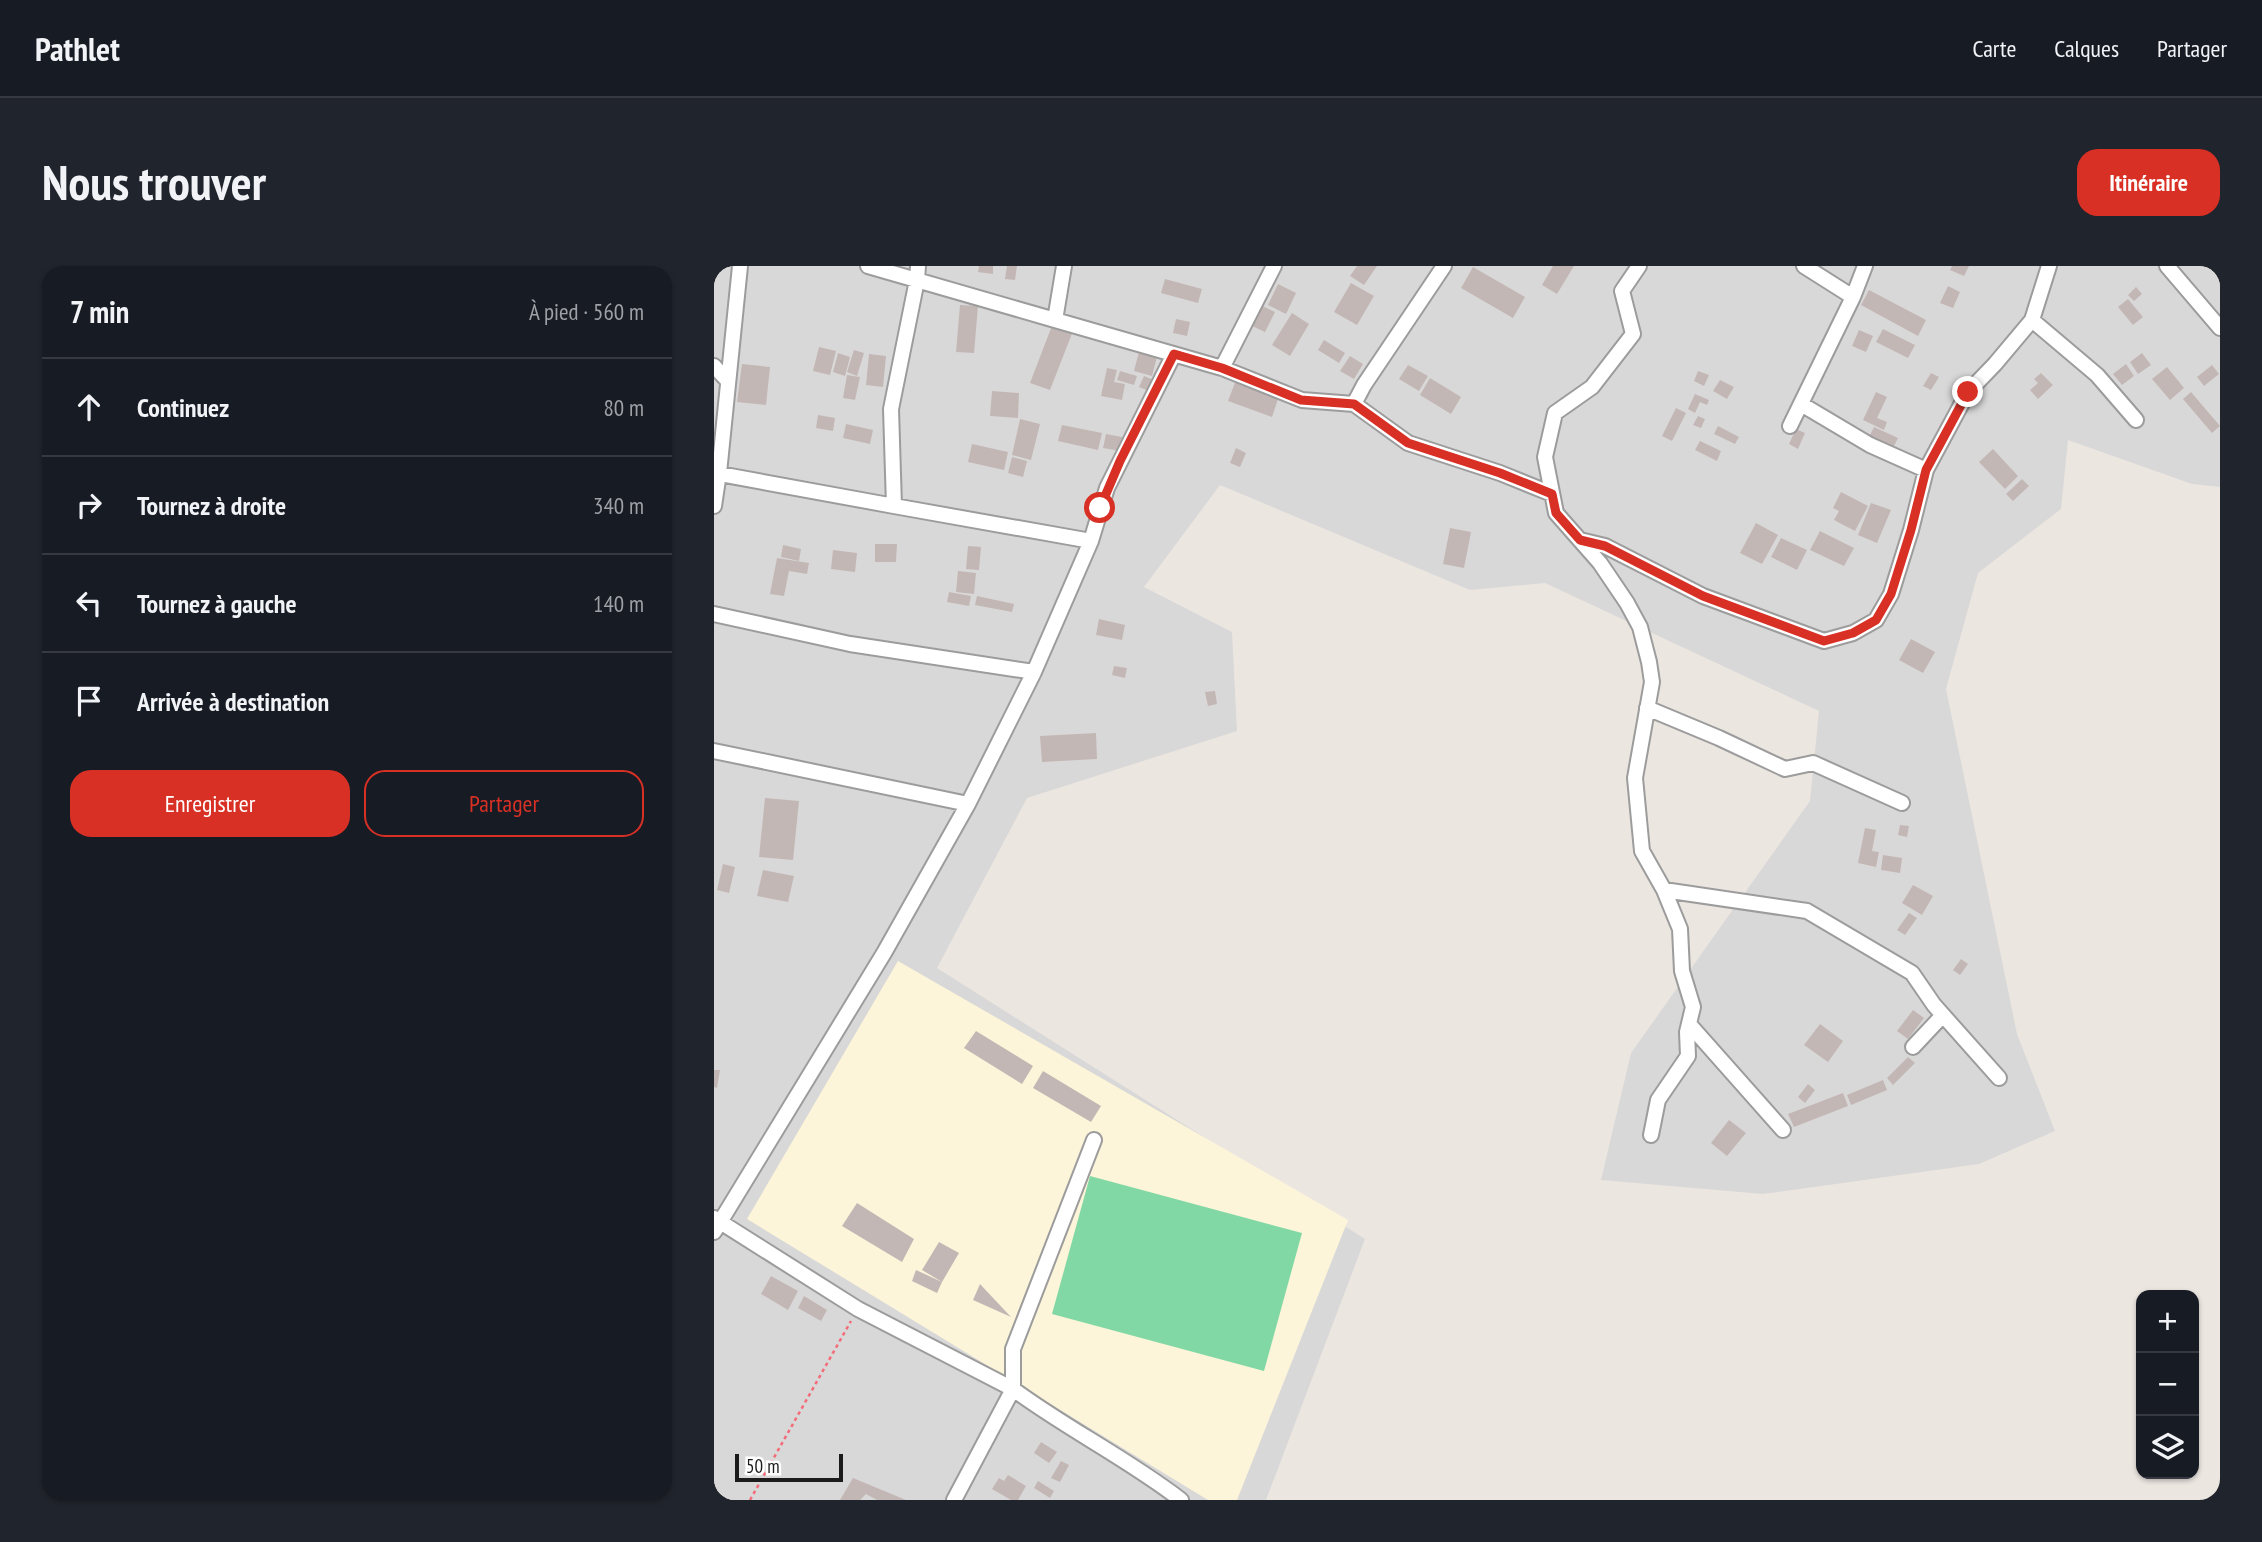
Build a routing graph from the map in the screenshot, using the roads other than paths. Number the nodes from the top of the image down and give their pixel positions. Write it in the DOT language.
graph roads {
  1 [pos="740,266"];
  2 [pos="868,266"];
  3 [pos="1064,266"];
  4 [pos="1274,266"];
  5 [pos="1444,266"];
  6 [pos="1639,266"];
  7 [pos="1804,266"];
  8 [pos="1865,266"];
  9 [pos="2049,266"];
  10 [pos="2168,266"];
  11 [pos="918,273"];
  12 [pos="1853,297"];
  13 [pos="1055,320"];
  14 [pos="2032,320"];
  15 [pos="2220,328"];
  16 [pos="1174,354"];
  17 [pos="714,366"];
  18 [pos="1222,368"];
  19 [pos="728,382"];
  20 [pos="1354,404"];
  21 [pos="1801,404"];
  22 [pos="2136,420"];
  23 [pos="1790,426"];
  24 [pos="1926,470"];
  25 [pos="717,473"];
  26 [pos="1552,494"];
  27 [pos="714,506"];
  28 [pos="894,506"];
  29 [pos="1580,540"];
  30 [pos="1091,541"];
  31 [pos="714,614"];
  32 [pos="1034,672"];
  33 [pos="1647,708"];
  34 [pos="714,751"];
  35 [pos="1902,803"];
  36 [pos="968,804"];
  37 [pos="1664,890"];
  38 [pos="1943,1015"];
  39 [pos="1689,1024"];
  40 [pos="1913,1047"];
  41 [pos="1999,1078"];
  42 [pos="1783,1130"];
  43 [pos="1651,1135"];
  44 [pos="1094,1140"];
  45 [pos="716,1224"];
  46 [pos="1013,1389"];
  47 [pos="954,1500"];
  48 [pos="1181,1500"];
  1 -- 19 [label="street"];
  2 -- 11 [label="street"];
  3 -- 13 [label="street"];
  4 -- 18 [label="street"];
  5 -- 20 [label="street"];
  6 -- 26 [label="street"];
  7 -- 12 [label="street"];
  8 -- 12 [label="street"];
  9 -- 14 [label="street"];
  10 -- 15 [label="street"];
  11 -- 13 [label="street"];
  11 -- 28 [label="street"];
  12 -- 21 [label="street"];
  13 -- 16 [label="street"];
  14 -- 22 [label="street"];
  14 -- 24 [label="street"];
  16 -- 18 [label="street"];
  16 -- 30 [label="street"];
  17 -- 19 [label="street"];
  18 -- 20 [label="street"];
  19 -- 25 [label="street"];
  20 -- 26 [label="street"];
  21 -- 23 [label="street"];
  21 -- 24 [label="street"];
  24 -- 29 [label="street"];
  25 -- 27 [label="street"];
  25 -- 28 [label="street"];
  26 -- 29 [label="street"];
  28 -- 30 [label="street"];
  29 -- 33 [label="street"];
  30 -- 32 [label="street"];
  31 -- 32 [label="street"];
  32 -- 36 [label="street"];
  33 -- 35 [label="street"];
  33 -- 37 [label="street"];
  34 -- 36 [label="street"];
  36 -- 45 [label="street"];
  37 -- 38 [label="street"];
  37 -- 39 [label="street"];
  38 -- 40 [label="street"];
  38 -- 41 [label="street"];
  39 -- 42 [label="street"];
  39 -- 43 [label="street"];
  44 -- 46 [label="street"];
  45 -- 46 [label="street"];
  46 -- 47 [label="street"];
  46 -- 48 [label="street"];
}
